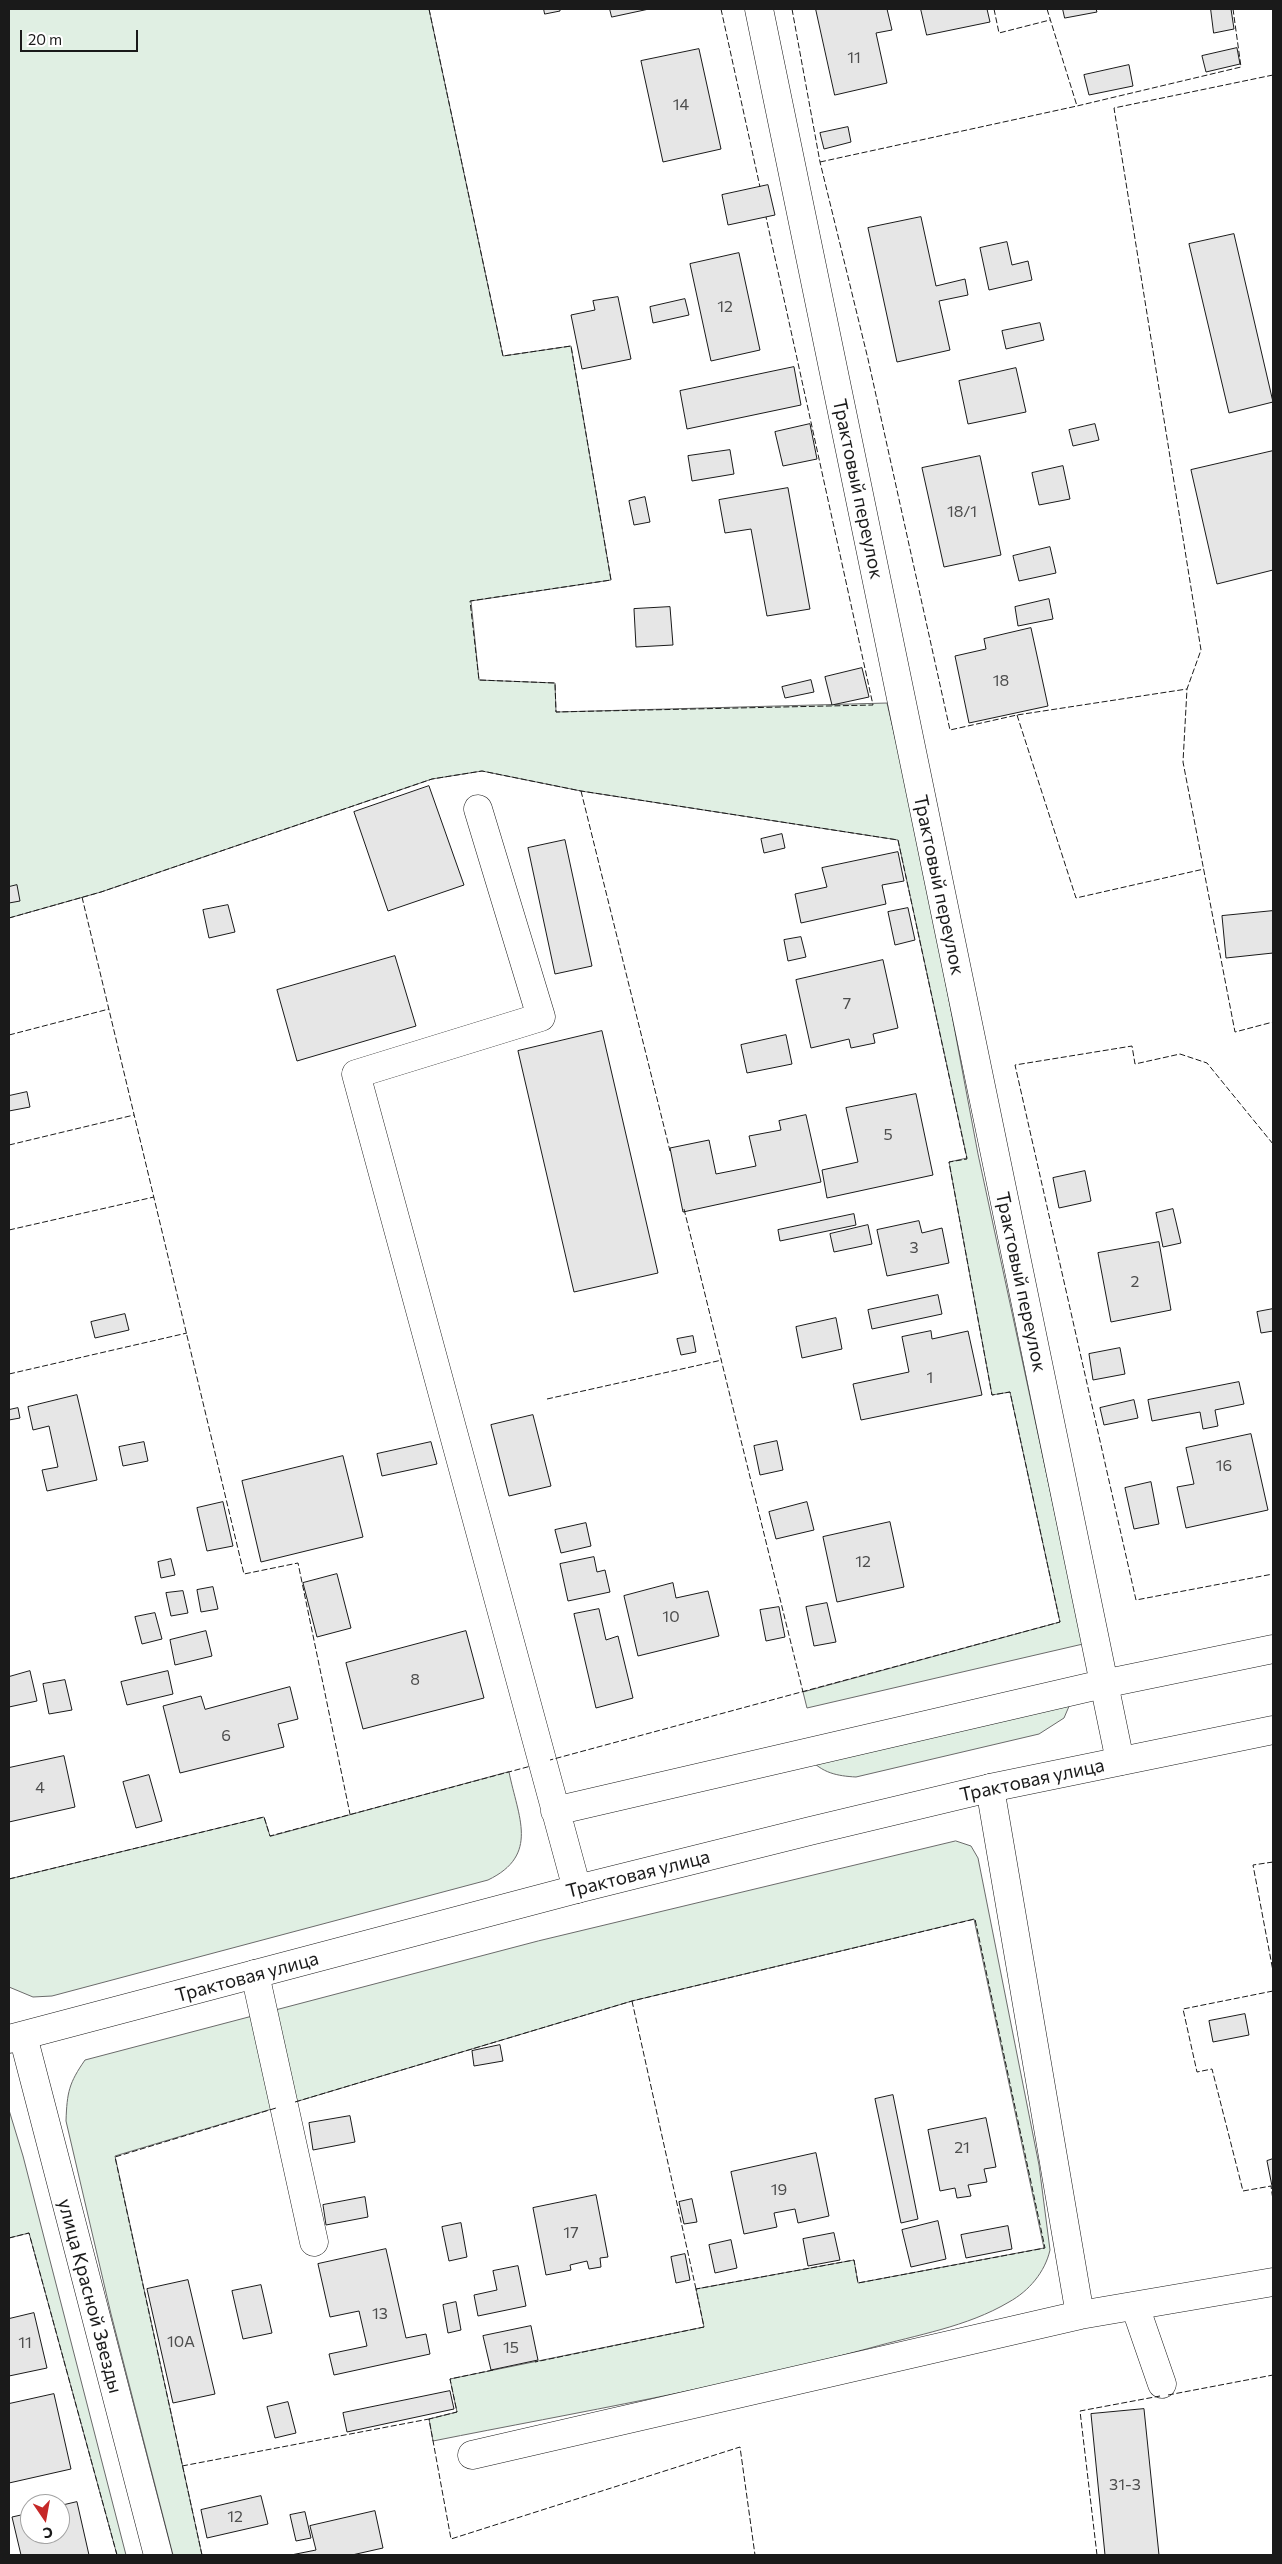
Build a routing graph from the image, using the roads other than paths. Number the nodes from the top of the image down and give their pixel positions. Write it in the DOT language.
graph roads {
  1 [pos="759,9"];
  2 [pos="478,809"];
  3 [pos="1273,1650"];
  4 [pos="1103,1684"];
  5 [pos="1273,1730"];
  6 [pos="1120,1762"];
  7 [pos="990,1788"];
  8 [pos="555,1811"];
  9 [pos="577,1889"];
  10 [pos="256,1974"];
  11 [pos="16,2038"];
  12 [pos="314,2242"];
  13 [pos="1273,2282"];
  14 [pos="1135,2306"];
  15 [pos="1080,2315"];
  16 [pos="1162,2384"];
  17 [pos="472,2455"];
  18 [pos="158,2555"];
  1 -- 4 [label="main road, Трактовый переулок"];
  2 -- 8 [label="main road"];
  3 -- 4 [label="main road"];
  4 -- 6 [label="main road, Трактовый переулок"];
  4 -- 8 [label="main road"];
  5 -- 6 [label="main road, Трактовая улица"];
  6 -- 7 [label="main road, Трактовая улица"];
  7 -- 9 [label="main road, Трактовая улица"];
  7 -- 15 [label="main road"];
  8 -- 9 [label="main road"];
  9 -- 10 [label="main road, Трактовая улица"];
  10 -- 11 [label="main road, Трактовая улица"];
  10 -- 12 [label="main road"];
  11 -- 18 [label="main road, улица Красной Звезды"];
  13 -- 14 [label="main road"];
  14 -- 15 [label="main road"];
  14 -- 16 [label="main road"];
  15 -- 17 [label="main road"];
}
